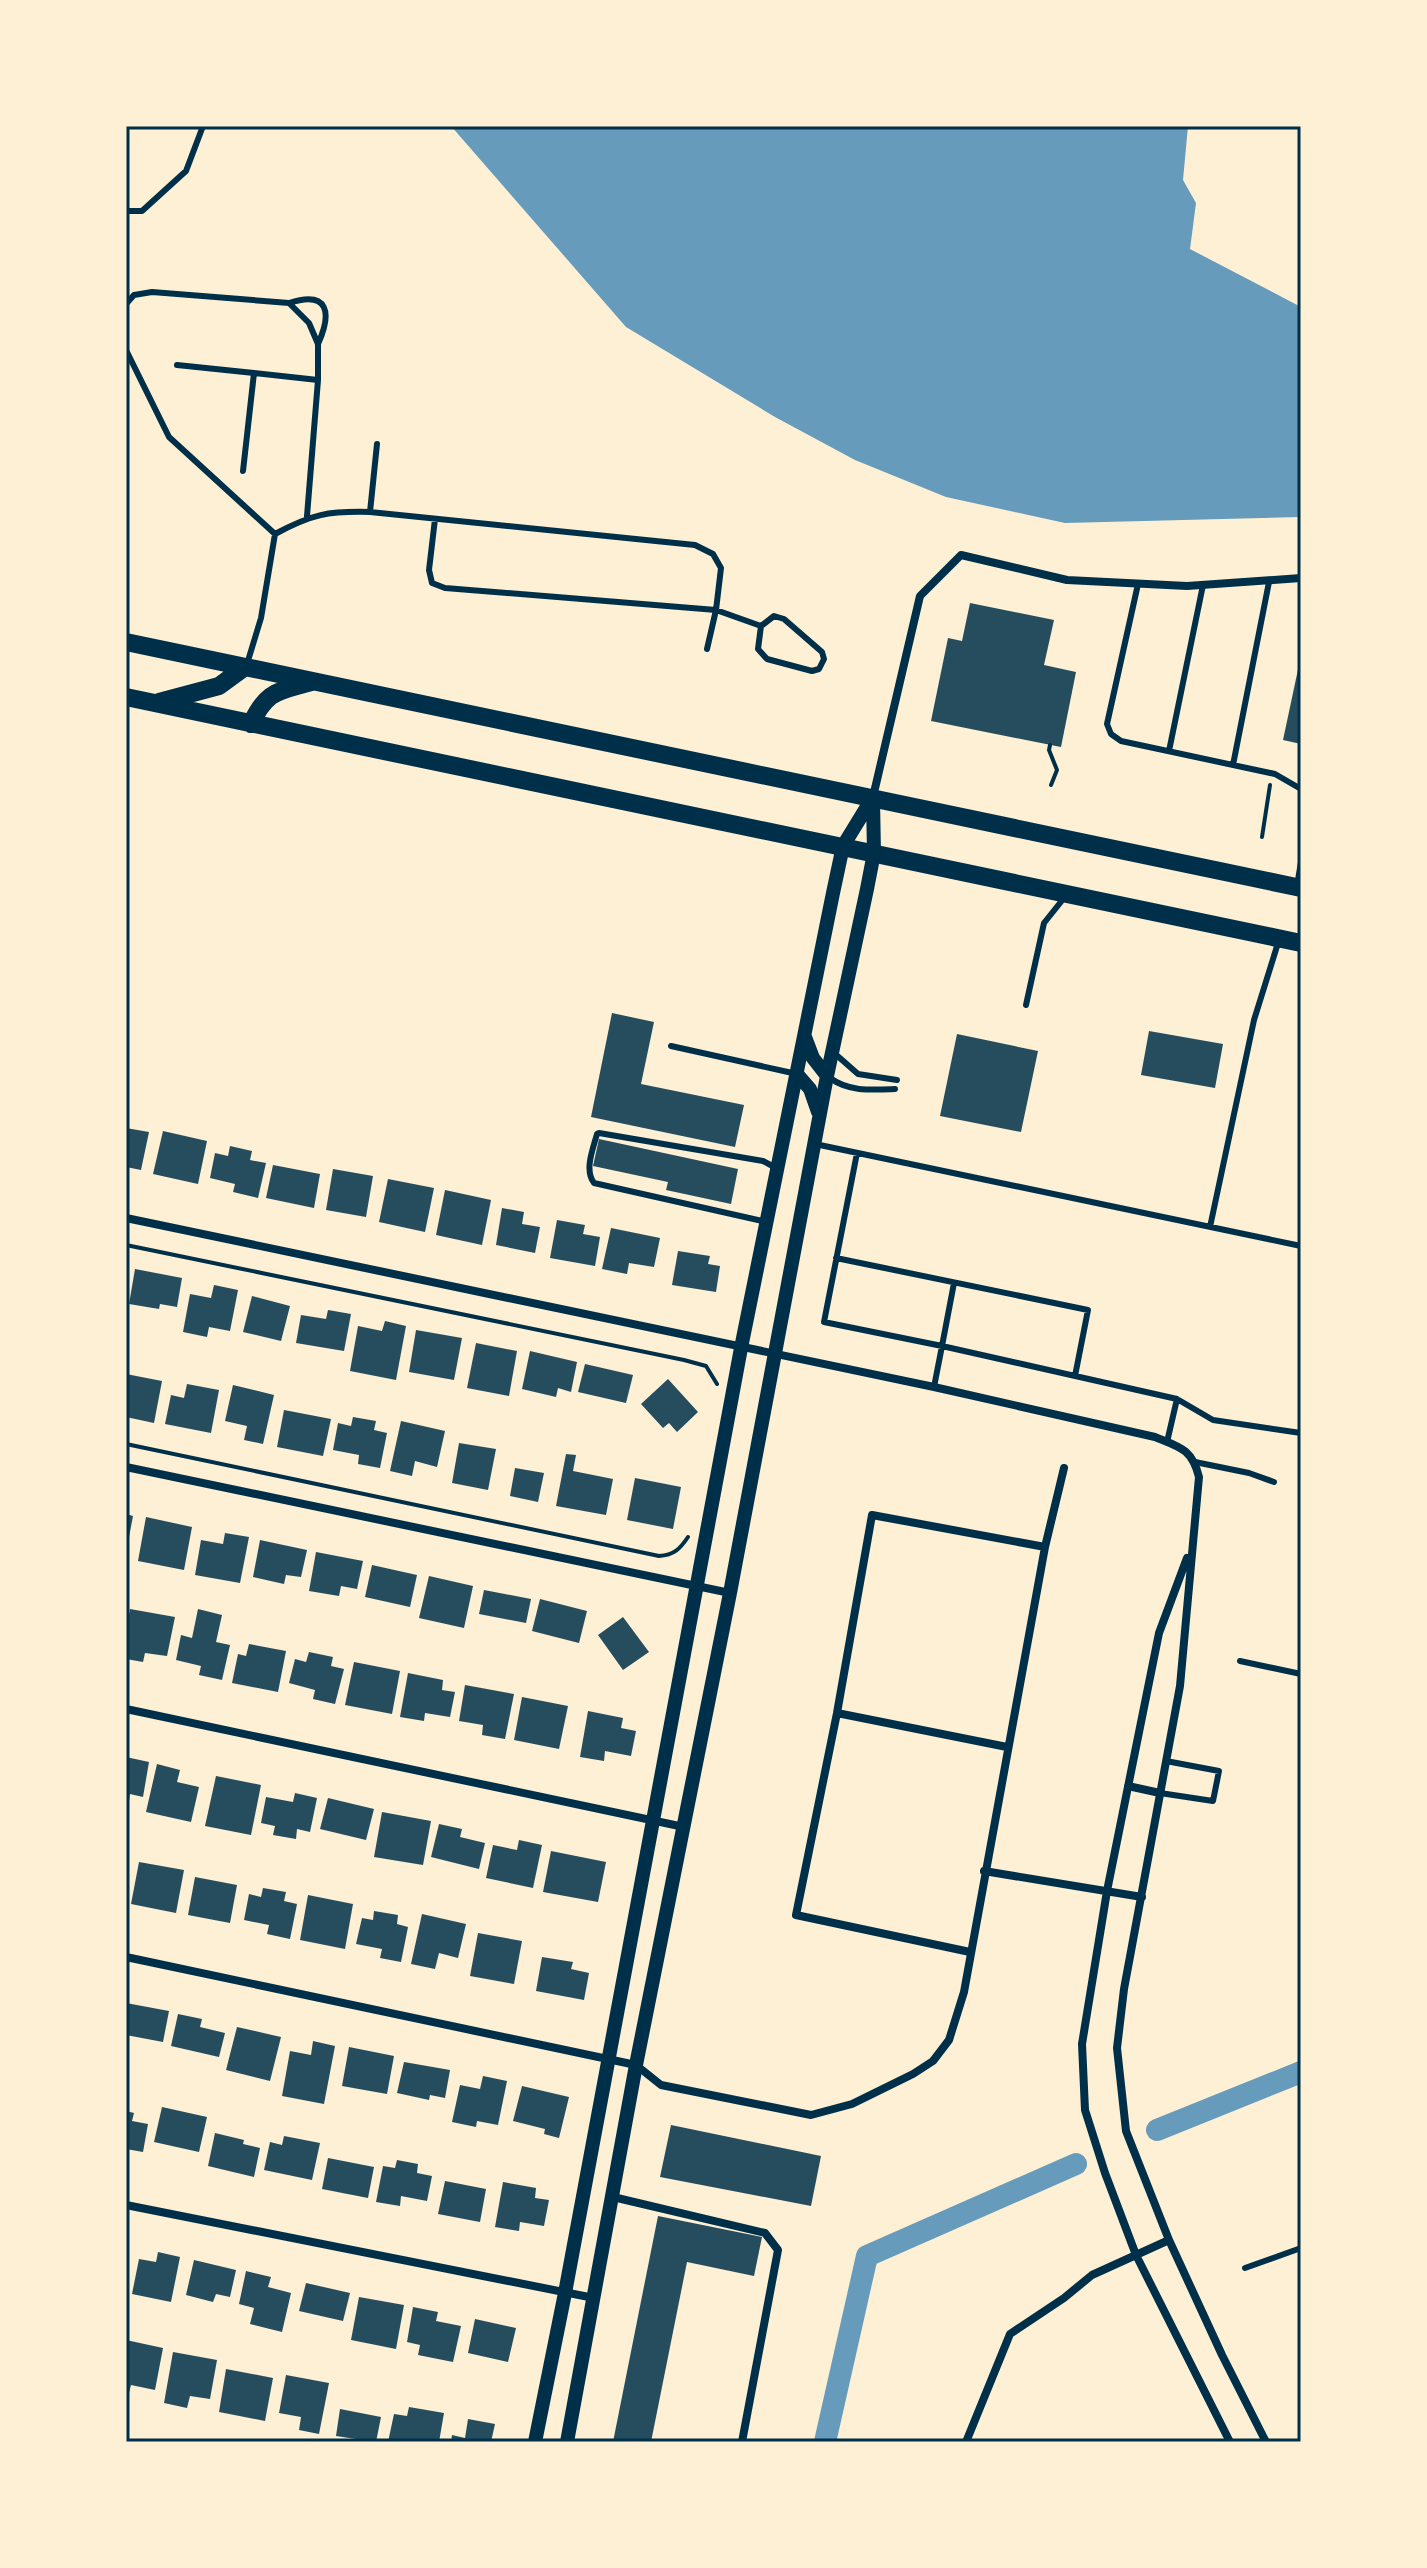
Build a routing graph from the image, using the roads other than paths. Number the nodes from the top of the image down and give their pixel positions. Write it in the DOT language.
graph roads {
  1 [pos="203,126"];
  2 [pos="126,211"];
  3 [pos="289,303"];
  4 [pos="126,304"];
  5 [pos="318,344"];
  6 [pos="126,350"];
  7 [pos="177,365"];
  8 [pos="254,373"];
  9 [pos="318,380"];
  10 [pos="377,444"];
  11 [pos="243,471"];
  12 [pos="370,512"];
  13 [pos="307,516"];
  14 [pos="435,519"];
  15 [pos="275,534"];
  16 [pos="1301,578"];
  17 [pos="1269,582"];
  18 [pos="1138,584"];
  19 [pos="1203,585"];
  20 [pos="716,610"];
  21 [pos="761,626"];
  22 [pos="126,642"];
  23 [pos="707,649"];
  24 [pos="245,667"];
  25 [pos="314,681"];
  26 [pos="126,697"];
  27 [pos="156,702"];
  28 [pos="251,724"];
  29 [pos="1169,751"];
  30 [pos="1233,765"];
  31 [pos="1301,789"];
  32 [pos="873,797"];
  33 [pos="843,846"];
  34 [pos="874,853"];
  35 [pos="1301,862"];
  36 [pos="1299,887"];
  37 [pos="1068,895"];
  38 [pos="1279,938"];
  39 [pos="1301,943"];
  40 [pos="1026,1005"];
  41 [pos="805,1037"];
  42 [pos="671,1046"];
  43 [pos="832,1052"];
  44 [pos="797,1074"];
  45 [pos="827,1076"];
  46 [pos="897,1080"];
  47 [pos="895,1089"];
  48 [pos="820,1121"];
  49 [pos="815,1144"];
  50 [pos="857,1153"];
  51 [pos="778,1168"];
  52 [pos="126,1218"];
  53 [pos="767,1222"];
  54 [pos="1210,1227"];
  55 [pos="1301,1246"];
  56 [pos="836,1258"];
  57 [pos="954,1283"];
  58 [pos="942,1346"];
  59 [pos="741,1348"];
  60 [pos="774,1356"];
  61 [pos="1075,1376"];
  62 [pos="934,1387"];
  63 [pos="1177,1399"];
  64 [pos="1301,1433"];
  65 [pos="1167,1442"];
  66 [pos="1195,1462"];
  67 [pos="126,1467"];
  68 [pos="1064,1468"];
  69 [pos="1274,1482"];
  70 [pos="1045,1547"];
  71 [pos="1191,1549"];
  72 [pos="696,1586"];
  73 [pos="730,1593"];
  74 [pos="1240,1661"];
  75 [pos="1301,1674"];
  76 [pos="126,1709"];
  77 [pos="837,1713"];
  78 [pos="1007,1747"];
  79 [pos="1166,1761"];
  80 [pos="1128,1786"];
  81 [pos="1160,1793"];
  82 [pos="654,1821"];
  83 [pos="684,1827"];
  84 [pos="984,1871"];
  85 [pos="1107,1891"];
  86 [pos="1142,1897"];
  87 [pos="970,1952"];
  88 [pos="126,1957"];
  89 [pos="609,2059"];
  90 [pos="636,2065"];
  91 [pos="613,2197"];
  92 [pos="126,2205"];
  93 [pos="1169,2240"];
  94 [pos="1301,2248"];
  95 [pos="1136,2255"];
  96 [pos="1245,2268"];
  97 [pos="565,2293"];
  98 [pos="595,2298"];
  99 [pos="535,2442"];
  100 [pos="567,2442"];
  101 [pos="742,2442"];
  102 [pos="966,2442"];
  103 [pos="1230,2442"];
  104 [pos="1266,2442"];
  1 -- 2 [label="lane"];
  3 -- 4 [label="lane"];
  3 -- 5 [label="lane"];
  3 -- 5 [label="lane"];
  5 -- 9 [label="lane"];
  6 -- 15 [label="lane"];
  7 -- 8 [label="lane"];
  8 -- 9 [label="lane"];
  8 -- 11 [label="lane"];
  9 -- 13 [label="lane"];
  10 -- 12 [label="lane"];
  12 -- 13 [label="lane"];
  12 -- 14 [label="lane"];
  13 -- 15 [label="lane"];
  14 -- 20 [label="lane"];
  14 -- 20 [label="lane"];
  15 -- 24 [label="lane"];
  16 -- 17 [label="street"];
  17 -- 19 [label="street"];
  17 -- 30 [label="lane"];
  18 -- 19 [label="street"];
  18 -- 29 [label="lane"];
  18 -- 32 [label="street"];
  19 -- 29 [label="lane"];
  20 -- 21 [label="lane"];
  20 -- 23 [label="lane"];
  21 -- 21 [label="lane"];
  22 -- 24 [label="main road"];
  24 -- 25 [label="main road"];
  24 -- 27 [label="main road"];
  25 -- 28 [label="main road"];
  25 -- 32 [label="main road"];
  26 -- 27 [label="main road"];
  27 -- 28 [label="main road"];
  28 -- 33 [label="main road"];
  29 -- 30 [label="lane"];
  30 -- 31 [label="lane"];
  32 -- 33 [label="street"];
  32 -- 34 [label="street"];
  32 -- 36 [label="main road"];
  33 -- 34 [label="main road"];
  33 -- 41 [label="street"];
  34 -- 37 [label="main road"];
  34 -- 43 [label="street"];
  35 -- 36 [label="lane"];
  37 -- 38 [label="main road"];
  37 -- 40 [label="lane"];
  38 -- 39 [label="main road"];
  38 -- 54 [label="lane"];
  41 -- 44 [label="street"];
  41 -- 45 [label="street"];
  42 -- 44 [label="lane"];
  43 -- 45 [label="street"];
  43 -- 46 [label="lane"];
  44 -- 48 [label="street"];
  44 -- 51 [label="street"];
  45 -- 47 [label="lane"];
  45 -- 48 [label="street"];
  48 -- 49 [label="street"];
  49 -- 50 [label="lane"];
  49 -- 60 [label="street"];
  50 -- 54 [label="lane"];
  50 -- 56 [label="lane"];
  51 -- 53 [label="street"];
  51 -- 53 [label="lane"];
  52 -- 59 [label="street"];
  53 -- 59 [label="street"];
  54 -- 55 [label="lane"];
  56 -- 57 [label="lane"];
  56 -- 58 [label="lane"];
  57 -- 58 [label="lane"];
  57 -- 61 [label="lane"];
  58 -- 61 [label="lane"];
  58 -- 62 [label="lane"];
  59 -- 60 [label="street"];
  59 -- 72 [label="street"];
  60 -- 62 [label="street"];
  60 -- 73 [label="street"];
  61 -- 63 [label="lane"];
  62 -- 65 [label="street"];
  63 -- 64 [label="lane"];
  63 -- 65 [label="lane"];
  65 -- 66 [label="street"];
  66 -- 69 [label="lane"];
  66 -- 71 [label="street"];
  67 -- 72 [label="street"];
  68 -- 70 [label="street"];
  70 -- 77 [label="street"];
  70 -- 78 [label="street"];
  71 -- 79 [label="street"];
  71 -- 80 [label="street"];
  72 -- 73 [label="street"];
  72 -- 82 [label="street"];
  73 -- 83 [label="street"];
  74 -- 75 [label="lane"];
  76 -- 82 [label="street"];
  77 -- 78 [label="street"];
  77 -- 87 [label="street"];
  78 -- 84 [label="street"];
  79 -- 81 [label="street"];
  79 -- 81 [label="lane"];
  80 -- 81 [label="street"];
  80 -- 85 [label="street"];
  81 -- 86 [label="street"];
  82 -- 83 [label="street"];
  82 -- 89 [label="street"];
  83 -- 90 [label="street"];
  84 -- 85 [label="street"];
  84 -- 87 [label="street"];
  85 -- 86 [label="street"];
  85 -- 95 [label="street"];
  86 -- 93 [label="street"];
  87 -- 90 [label="street"];
  88 -- 89 [label="street"];
  89 -- 90 [label="street"];
  89 -- 97 [label="street"];
  90 -- 91 [label="street"];
  91 -- 98 [label="street"];
  91 -- 101 [label="street"];
  92 -- 97 [label="street"];
  93 -- 95 [label="street"];
  93 -- 104 [label="street"];
  94 -- 96 [label="lane"];
  95 -- 102 [label="street"];
  95 -- 103 [label="street"];
  97 -- 98 [label="street"];
  97 -- 99 [label="street"];
  98 -- 100 [label="street"];
}
